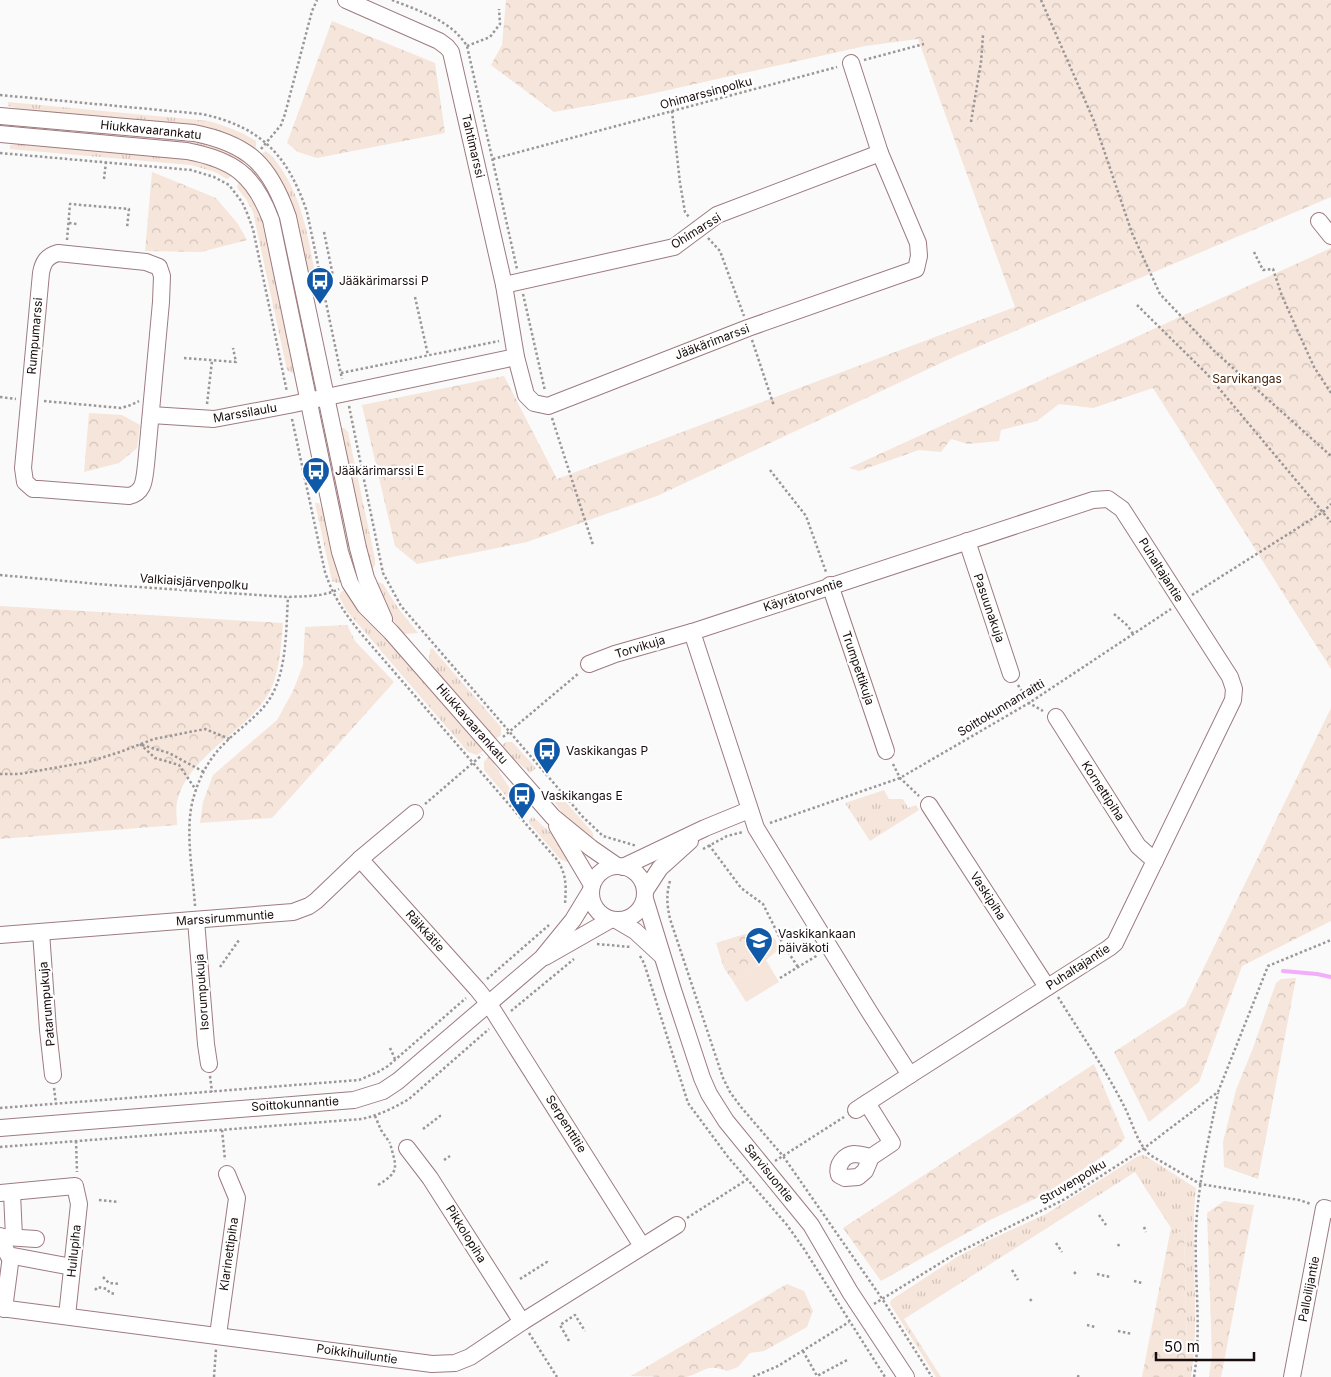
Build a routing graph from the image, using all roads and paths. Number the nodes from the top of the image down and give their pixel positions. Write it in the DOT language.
graph roads {
  1 [pos="317,0"];
  2 [pos="346,0"];
  3 [pos="1041,0"];
  4 [pos="499,9"];
  5 [pos="983,35"];
  6 [pos="924,44"];
  7 [pos="468,46"];
  8 [pos="851,63"];
  9 [pos="0,95"];
  10 [pos="672,111"];
  11 [pos="0,116"];
  12 [pos="971,122"];
  13 [pos="0,134"];
  14 [pos="267,143"];
  15 [pos="0,153"];
  16 [pos="880,153"];
  17 [pos="493,159"];
  18 [pos="106,162"];
  19 [pos="104,179"];
  20 [pos="1319,222"];
  21 [pos="69,223"];
  22 [pos="77,224"];
  23 [pos="127,228"];
  24 [pos="700,228"];
  25 [pos="324,232"];
  26 [pos="1331,236"];
  27 [pos="1254,252"];
  28 [pos="66,254"];
  29 [pos="333,276"];
  30 [pos="504,285"];
  31 [pos="415,296"];
  32 [pos="1137,305"];
  33 [pos="748,328"];
  34 [pos="513,338"];
  35 [pos="232,348"];
  36 [pos="428,356"];
  37 [pos="516,357"];
  38 [pos="184,358"];
  39 [pos="212,361"];
  40 [pos="341,373"];
  41 [pos="345,392"];
  42 [pos="152,393"];
  43 [pos="1331,393"];
  44 [pos="327,397"];
  45 [pos="29,400"];
  46 [pos="308,401"];
  47 [pos="289,405"];
  48 [pos="774,406"];
  49 [pos="207,409"];
  50 [pos="151,415"];
  51 [pos="1331,456"];
  52 [pos="770,470"];
  53 [pos="575,486"];
  54 [pos="1093,500"];
  55 [pos="1331,504"];
  56 [pos="1323,512"];
  57 [pos="1331,522"];
  58 [pos="966,541"];
  59 [pos="593,545"];
  60 [pos="383,573"];
  61 [pos="0,575"];
  62 [pos="358,580"];
  63 [pos="830,585"];
  64 [pos="332,592"];
  65 [pos="288,597"];
  66 [pos="1181,602"];
  67 [pos="1114,614"];
  68 [pos="692,632"];
  69 [pos="1133,634"];
  70 [pos="589,664"];
  71 [pos="1011,674"];
  72 [pos="1030,703"];
  73 [pos="1056,717"];
  74 [pos="509,731"];
  75 [pos="230,739"];
  76 [pos="140,744"];
  77 [pos="886,751"];
  78 [pos="473,763"];
  79 [pos="204,772"];
  80 [pos="0,774"];
  81 [pos="900,778"];
  82 [pos="196,790"];
  83 [pos="929,805"];
  84 [pos="749,810"];
  85 [pos="415,813"];
  86 [pos="553,817"];
  87 [pos="705,828"];
  88 [pos="756,828"];
  89 [pos="710,845"];
  90 [pos="702,850"];
  91 [pos="650,855"];
  92 [pos="360,859"];
  93 [pos="1155,861"];
  94 [pos="620,866"];
  95 [pos="660,868"];
  96 [pos="591,889"];
  97 [pos="645,895"];
  98 [pos="564,911"];
  99 [pos="196,920"];
  100 [pos="614,920"];
  101 [pos="550,924"];
  102 [pos="41,932"];
  103 [pos="0,935"];
  104 [pos="239,940"];
  105 [pos="1331,940"];
  106 [pos="830,948"];
  107 [pos="662,955"];
  108 [pos="542,958"];
  109 [pos="220,967"];
  110 [pos="798,967"];
  111 [pos="780,978"];
  112 [pos="1047,987"];
  113 [pos="477,988"];
  114 [pos="489,1004"];
  115 [pos="390,1048"];
  116 [pos="395,1059"];
  117 [pos="209,1064"];
  118 [pos="53,1075"];
  119 [pos="910,1075"];
  120 [pos="1218,1092"];
  121 [pos="862,1106"];
  122 [pos="0,1108"];
  123 [pos="220,1110"];
  124 [pos="438,1113"];
  125 [pos="375,1116"];
  126 [pos="0,1128"];
  127 [pos="423,1129"];
  128 [pos="76,1141"];
  129 [pos="390,1143"];
  130 [pos="407,1148"];
  131 [pos="1143,1149"];
  132 [pos="450,1156"];
  133 [pos="871,1157"];
  134 [pos="444,1160"];
  135 [pos="227,1174"];
  136 [pos="1200,1184"];
  137 [pos="378,1185"];
  138 [pos="75,1186"];
  139 [pos="3,1191"];
  140 [pos="99,1200"];
  141 [pos="119,1202"];
  142 [pos="1328,1209"];
  143 [pos="1100,1215"];
  144 [pos="677,1225"];
  145 [pos="1106,1225"];
  146 [pos="1144,1227"];
  147 [pos="1146,1232"];
  148 [pos="5,1236"];
  149 [pos="36,1239"];
  150 [pos="1056,1242"];
  151 [pos="1118,1244"];
  152 [pos="642,1246"];
  153 [pos="1120,1248"];
  154 [pos="1062,1252"];
  155 [pos="12,1256"];
  156 [pos="548,1264"];
  157 [pos="72,1266"];
  158 [pos="1012,1270"];
  159 [pos="1074,1272"];
  160 [pos="1097,1274"];
  161 [pos="1077,1275"];
  162 [pos="103,1276"];
  163 [pos="1110,1277"];
  164 [pos="520,1279"];
  165 [pos="1018,1280"];
  166 [pos="1134,1281"];
  167 [pos="109,1283"];
  168 [pos="1142,1283"];
  169 [pos="120,1284"];
  170 [pos="107,1288"];
  171 [pos="95,1290"];
  172 [pos="115,1294"];
  173 [pos="1030,1299"];
  174 [pos="1033,1303"];
  175 [pos="2,1308"];
  176 [pos="862,1310"];
  177 [pos="67,1316"];
  178 [pos="522,1322"];
  179 [pos="1087,1325"];
  180 [pos="1095,1327"];
  181 [pos="585,1331"];
  182 [pos="1118,1331"];
  183 [pos="1132,1334"];
  184 [pos="218,1336"];
  185 [pos="569,1341"];
  186 [pos="803,1351"];
  187 [pos="849,1359"];
  188 [pos="214,1377"];
  189 [pos="557,1377"];
  190 [pos="753,1377"];
  191 [pos="906,1377"];
  192 [pos="1194,1377"];
  193 [pos="1292,1377"];
  1 -- 14 [label="path"];
  2 -- 30 [label="street, Tahtimarssi"];
  3 -- 51 [label="path"];
  4 -- 7 [label="path"];
  5 -- 12 [label="path"];
  6 -- 8 [label="path, Ohimarssinpolku"];
  8 -- 10 [label="path, Ohimarssinpolku"];
  8 -- 16 [label="street, Jääkärimarssi"];
  9 -- 14 [label="path"];
  10 -- 17 [label="path, Ohimarssinpolku"];
  10 -- 24 [label="path"];
  11 -- 44 [label="street, Hiukkavaarankatu"];
  13 -- 46 [label="street, Hiukkavaarankatu"];
  14 -- 40 [label="path"];
  15 -- 18 [label="path"];
  16 -- 24 [label="street, Ohimarssi"];
  16 -- 33 [label="street, Jääkärimarssi"];
  18 -- 19 [label="path"];
  18 -- 47 [label="path"];
  20 -- 26 [label="street"];
  21 -- 22 [label="path"];
  21 -- 23 [label="path"];
  21 -- 28 [label="path"];
  24 -- 30 [label="street, Ohimarssi"];
  24 -- 33 [label="path"];
  25 -- 29 [label="path"];
  27 -- 43 [label="path"];
  28 -- 42 [label="street, Rumpumarssi"];
  28 -- 45 [label="street, Rumpumarssi"];
  30 -- 34 [label="street, Tahtimarssi"];
  31 -- 36 [label="path"];
  32 -- 56 [label="path"];
  33 -- 37 [label="street, Jääkärimarssi"];
  33 -- 48 [label="path"];
  34 -- 36 [label="path"];
  34 -- 37 [label="street, Tahtimarssi"];
  35 -- 39 [label="path"];
  36 -- 40 [label="path"];
  37 -- 41 [label="street"];
  38 -- 39 [label="path"];
  39 -- 49 [label="path"];
  40 -- 41 [label="path"];
  41 -- 44 [label="street"];
  41 -- 60 [label="path"];
  42 -- 45 [label="path"];
  42 -- 50 [label="street, Rumpumarssi"];
  44 -- 46 [label="street"];
  44 -- 62 [label="street, Hiukkavaarankatu"];
  45 -- 50 [label="street, Rumpumarssi"];
  46 -- 47 [label="street, Marssilaulu"];
  46 -- 62 [label="street, Hiukkavaarankatu"];
  47 -- 50 [label="street, Marssilaulu"];
  47 -- 64 [label="path"];
  52 -- 63 [label="path"];
  53 -- 59 [label="path"];
  54 -- 58 [label="street, Käyrätorventie"];
  54 -- 66 [label="street, Puhaltajantie"];
  55 -- 56 [label="path, Soittokunnanraitti"];
  56 -- 57 [label="path"];
  56 -- 66 [label="path, Soittokunnanraitti"];
  58 -- 63 [label="street, Käyrätorventie"];
  58 -- 71 [label="street, Pasuunakuja"];
  60 -- 62 [label="path, Valkiaisjärvenpolku"];
  60 -- 74 [label="path"];
  61 -- 65 [label="path, Valkiaisjärvenpolku"];
  62 -- 64 [label="path, Valkiaisjärvenpolku"];
  62 -- 86 [label="street, Hiukkavaarankatu"];
  63 -- 68 [label="street, Käyrätorventie"];
  63 -- 77 [label="street, Trumpettikuja"];
  64 -- 65 [label="path, Valkiaisjärvenpolku"];
  64 -- 78 [label="path"];
  65 -- 75 [label="path"];
  66 -- 69 [label="path, Soittokunnanraitti"];
  66 -- 93 [label="street, Puhaltajantie"];
  67 -- 69 [label="path"];
  68 -- 70 [label="street, Torvikuja"];
  68 -- 84 [label="street"];
  69 -- 72 [label="path, Soittokunnanraitti"];
  70 -- 74 [label="path"];
  71 -- 72 [label="path"];
  72 -- 73 [label="path"];
  72 -- 81 [label="path, Soittokunnanraitti"];
  73 -- 93 [label="street, Kornettipiha"];
  74 -- 91 [label="path"];
  75 -- 76 [label="path"];
  75 -- 79 [label="path"];
  76 -- 79 [label="path"];
  76 -- 80 [label="path"];
  76 -- 82 [label="path"];
  77 -- 81 [label="path"];
  78 -- 85 [label="path"];
  78 -- 98 [label="path"];
  79 -- 82 [label="path"];
  81 -- 83 [label="path"];
  81 -- 88 [label="path, Soittokunnanraitti"];
  82 -- 99 [label="path"];
  83 -- 112 [label="street, Vaskipiha"];
  84 -- 87 [label="street"];
  84 -- 88 [label="street"];
  85 -- 92 [label="street, Marssirummuntie"];
  86 -- 94 [label="street, Hiukkavaarankatu"];
  86 -- 96 [label="street, Hiukkavaarankatu"];
  87 -- 91 [label="street"];
  87 -- 95 [label="street"];
  88 -- 89 [label="path, Soittokunnanraitti"];
  88 -- 106 [label="street"];
  89 -- 90 [label="path, Soittokunnanraitti"];
  89 -- 110 [label="path"];
  91 -- 94 [label="street"];
  92 -- 99 [label="street, Marssirummuntie"];
  92 -- 113 [label="street, Räikkätie"];
  93 -- 112 [label="street, Puhaltajantie"];
  94 -- 96 [label="street"];
  94 -- 97 [label="street"];
  95 -- 97 [label="street"];
  95 -- 121 [label="path"];
  96 -- 100 [label="street"];
  96 -- 108 [label="street, Soittokunnantie"];
  97 -- 100 [label="street"];
  97 -- 107 [label="street, Sarvisuontie"];
  99 -- 102 [label="street, Marssirummuntie"];
  99 -- 117 [label="street, Isorumpukuja"];
  100 -- 107 [label="street, Sarvisuontie"];
  100 -- 108 [label="street, Soittokunnantie"];
  101 -- 113 [label="path"];
  102 -- 103 [label="street, Marssirummuntie"];
  102 -- 118 [label="street, Patarumpukuja"];
  104 -- 109 [label="path"];
  105 -- 120 [label="path"];
  106 -- 110 [label="path"];
  106 -- 119 [label="street"];
  107 -- 176 [label="street, Sarvisuontie"];
  108 -- 114 [label="street, Soittokunnantie"];
  110 -- 111 [label="path"];
  112 -- 119 [label="street, Puhaltajantie"];
  112 -- 131 [label="path"];
  113 -- 114 [label="street, Räikkätie"];
  113 -- 116 [label="path"];
  114 -- 123 [label="street, Soittokunnantie"];
  114 -- 152 [label="street, Serpenttitie"];
  115 -- 116 [label="path"];
  116 -- 122 [label="path"];
  119 -- 121 [label="street, Puhaltajantie"];
  120 -- 131 [label="path, Struvenpolku"];
  120 -- 136 [label="path"];
  121 -- 133 [label="street"];
  123 -- 126 [label="street, Soittokunnantie"];
  123 -- 135 [label="path"];
  124 -- 127 [label="path"];
  125 -- 129 [label="path"];
  128 -- 138 [label="path"];
  129 -- 130 [label="path"];
  129 -- 137 [label="path"];
  130 -- 178 [label="street, Pikkolopiha"];
  131 -- 136 [label="path"];
  131 -- 176 [label="path, Struvenpolku"];
  132 -- 134 [label="path"];
  135 -- 184 [label="street, Klarinettipiha"];
  136 -- 142 [label="path"];
  136 -- 192 [label="path"];
  138 -- 139 [label="street"];
  138 -- 157 [label="street, Huilupiha"];
  139 -- 148 [label="street"];
  140 -- 141 [label="path"];
  142 -- 193 [label="street, Palloilijantie"];
  143 -- 145 [label="path"];
  144 -- 152 [label="street, Poikkihuiluntie"];
  146 -- 147 [label="path"];
  148 -- 149 [label="street"];
  148 -- 155 [label="street"];
  150 -- 154 [label="path"];
  151 -- 153 [label="path"];
  152 -- 178 [label="street, Poikkihuiluntie"];
  155 -- 157 [label="street"];
  155 -- 175 [label="street"];
  156 -- 164 [label="path"];
  157 -- 177 [label="street, Huilupiha"];
  158 -- 165 [label="path"];
  159 -- 161 [label="path"];
  160 -- 163 [label="path"];
  162 -- 167 [label="path"];
  166 -- 168 [label="path"];
  167 -- 169 [label="path"];
  167 -- 170 [label="path"];
  170 -- 171 [label="path"];
  170 -- 172 [label="path"];
  173 -- 174 [label="path"];
  175 -- 177 [label="street, Poikkihuiluntie"];
  176 -- 186 [label="path, Struvenpolku"];
  176 -- 191 [label="street, Sarvisuontie"];
  177 -- 184 [label="street, Poikkihuiluntie"];
  178 -- 184 [label="street, Poikkihuiluntie"];
  178 -- 189 [label="path"];
  179 -- 180 [label="path"];
  181 -- 185 [label="path"];
  182 -- 183 [label="path"];
  184 -- 188 [label="path"];
  186 -- 187 [label="path"];
  186 -- 190 [label="path, Struvenpolku"];
}
